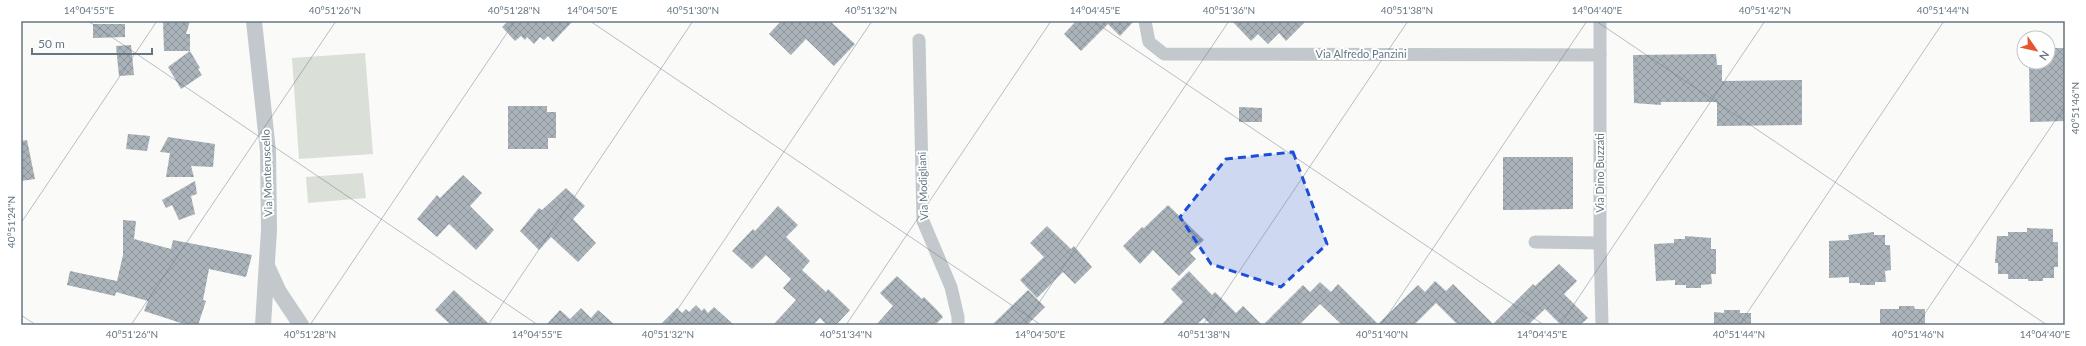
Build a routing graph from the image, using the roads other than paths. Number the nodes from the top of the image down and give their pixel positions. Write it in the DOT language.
graph roads {
  1 [pos="254,21"];
  2 [pos="1145,21"];
  3 [pos="1600,21"];
  4 [pos="919,40"];
  5 [pos="1600,55"];
  6 [pos="1535,242"];
  7 [pos="1600,242"];
  8 [pos="268,266"];
  9 [pos="264,306"];
  10 [pos="256,325"];
  11 [pos="263,325"];
  12 [pos="300,325"];
  13 [pos="958,325"];
  14 [pos="1602,325"];
  1 -- 8 [label="street, Via Monteruscello"];
  2 -- 5 [label="street, Via Alfredo Panzini"];
  3 -- 5 [label="street, Via Dino Buzzati"];
  4 -- 13 [label="street, Via Modigliani"];
  5 -- 7 [label="street, Via Dino Buzzati"];
  6 -- 7 [label="street"];
  7 -- 14 [label="street, Via Dino Buzzati"];
  8 -- 9 [label="street, Via Monteruscello"];
  8 -- 12 [label="street"];
  9 -- 10 [label="street"];
  9 -- 11 [label="street, Via Monteruscello"];
}
